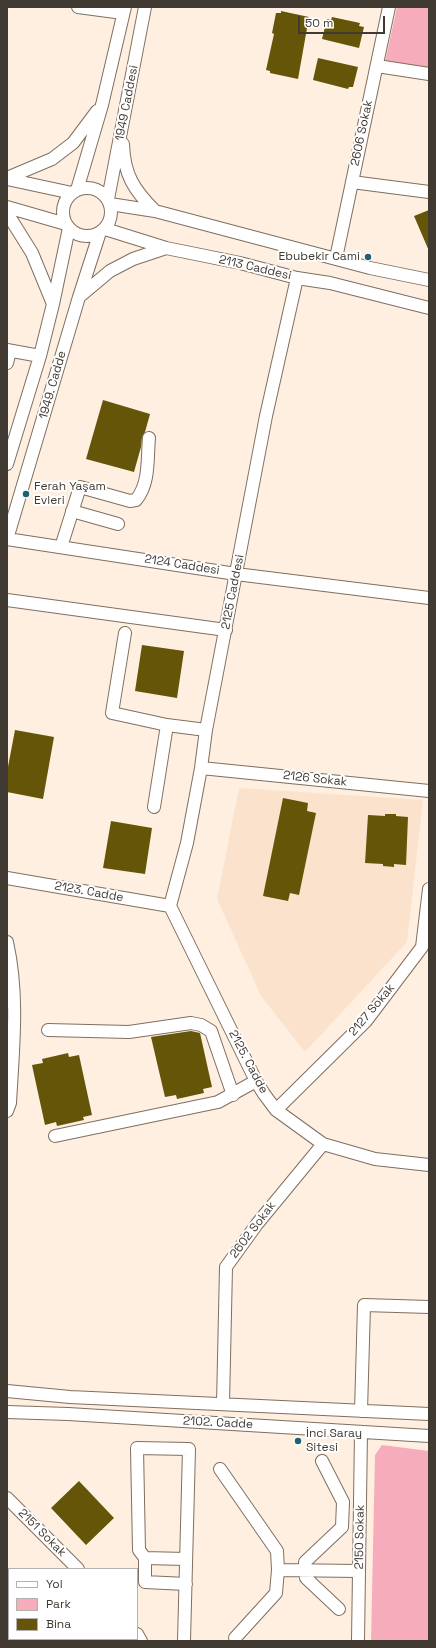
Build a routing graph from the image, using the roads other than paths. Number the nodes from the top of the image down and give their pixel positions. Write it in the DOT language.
graph roads {
  1 [pos="78,7"];
  2 [pos="145,7"];
  3 [pos="389,7"];
  4 [pos="124,10"];
  5 [pos="376,66"];
  6 [pos="429,74"];
  7 [pos="102,105"];
  8 [pos="122,125"];
  9 [pos="7,178"];
  10 [pos="352,182"];
  11 [pos="74,191"];
  12 [pos="429,192"];
  13 [pos="109,201"];
  14 [pos="7,207"];
  15 [pos="155,211"];
  16 [pos="7,213"];
  17 [pos="68,226"];
  18 [pos="102,230"];
  19 [pos="166,248"];
  20 [pos="336,258"];
  21 [pos="297,278"];
  22 [pos="429,280"];
  23 [pos="79,297"];
  24 [pos="53,304"];
  25 [pos="429,308"];
  26 [pos="8,350"];
  27 [pos="40,356"];
  28 [pos="7,363"];
  29 [pos="149,438"];
  30 [pos="7,464"];
  31 [pos="72,511"];
  32 [pos="118,524"];
  33 [pos="7,539"];
  34 [pos="61,547"];
  35 [pos="236,574"];
  36 [pos="429,598"];
  37 [pos="7,600"];
  38 [pos="226,630"];
  39 [pos="125,633"];
  40 [pos="167,725"];
  41 [pos="206,730"];
  42 [pos="201,768"];
  43 [pos="429,791"];
  44 [pos="154,807"];
  45 [pos="7,878"];
  46 [pos="429,889"];
  47 [pos="170,906"];
  48 [pos="7,942"];
  49 [pos="425,948"];
  50 [pos="48,1030"];
  51 [pos="256,1081"];
  52 [pos="233,1095"];
  53 [pos="276,1110"];
  54 [pos="7,1111"];
  55 [pos="55,1136"];
  56 [pos="323,1144"];
  57 [pos="429,1165"];
  58 [pos="429,1307"];
  59 [pos="7,1391"];
  60 [pos="223,1404"];
  61 [pos="361,1411"];
  62 [pos="7,1412"];
  63 [pos="429,1414"];
  64 [pos="361,1432"];
  65 [pos="429,1436"];
  66 [pos="322,1461"];
  67 [pos="220,1469"];
  68 [pos="7,1498"];
  69 [pos="145,1558"];
  70 [pos="186,1559"];
  71 [pos="77,1568"];
  72 [pos="278,1570"];
  73 [pos="305,1570"];
  74 [pos="359,1571"];
  75 [pos="186,1584"];
  76 [pos="338,1609"];
  77 [pos="235,1638"];
  78 [pos="184,1641"];
  79 [pos="358,1641"];
  1 -- 4 [label="street"];
  2 -- 8 [label="street, 1949 Caddesi"];
  3 -- 5 [label="street, 2606 Sokak"];
  4 -- 7 [label="street, 1949 Caddesi"];
  5 -- 6 [label="street"];
  5 -- 10 [label="street, 2606 Sokak"];
  7 -- 9 [label="street"];
  7 -- 11 [label="street, 1949 Caddesi"];
  8 -- 13 [label="street, 1949 Caddesi"];
  8 -- 15 [label="street"];
  9 -- 11 [label="street"];
  10 -- 12 [label="street"];
  10 -- 20 [label="street, 2606 Sokak"];
  11 -- 13 [label="street"];
  11 -- 17 [label="street"];
  13 -- 15 [label="street"];
  13 -- 18 [label="street"];
  14 -- 17 [label="street"];
  15 -- 20 [label="street"];
  16 -- 24 [label="street"];
  17 -- 18 [label="street"];
  17 -- 24 [label="street"];
  18 -- 19 [label="street, 2113 Caddesi"];
  18 -- 23 [label="street, 1949. Cadde"];
  19 -- 21 [label="street, 2113 Caddesi"];
  19 -- 23 [label="street"];
  20 -- 22 [label="street"];
  21 -- 25 [label="street, 2113 Caddesi"];
  21 -- 35 [label="street, 2125 Caddesi"];
  23 -- 33 [label="street, 1949. Cadde"];
  24 -- 27 [label="street, 1949. Cadde"];
  26 -- 27 [label="street"];
  26 -- 28 [label="street"];
  27 -- 30 [label="street, 1949. Cadde"];
  29 -- 31 [label="street"];
  31 -- 32 [label="street"];
  31 -- 34 [label="street"];
  33 -- 34 [label="street, 2124 Caddesi"];
  34 -- 35 [label="street, 2124 Caddesi"];
  35 -- 36 [label="street, 2124 Caddesi"];
  35 -- 38 [label="street, 2125 Caddesi"];
  37 -- 38 [label="street"];
  38 -- 41 [label="street, 2125 Caddesi"];
  39 -- 40 [label="street"];
  40 -- 41 [label="street"];
  40 -- 44 [label="street"];
  41 -- 42 [label="street, 2125 Caddesi"];
  42 -- 43 [label="street, 2126 Sokak"];
  42 -- 47 [label="street, 2125 Caddesi"];
  45 -- 47 [label="street, 2123. Cadde"];
  46 -- 49 [label="street, 2127 Sokak"];
  47 -- 51 [label="street, 2125. Cadde"];
  48 -- 54 [label="street"];
  49 -- 53 [label="street, 2127 Sokak"];
  50 -- 52 [label="street"];
  51 -- 52 [label="street"];
  51 -- 53 [label="street, 2125. Cadde"];
  52 -- 55 [label="street"];
  53 -- 56 [label="street, 2125. Cadde"];
  56 -- 57 [label="street, 2125. Cadde"];
  56 -- 60 [label="street, 2602 Sokak"];
  58 -- 61 [label="street"];
  59 -- 60 [label="street, 2102. Cadde"];
  60 -- 61 [label="street, 2102. Cadde"];
  61 -- 63 [label="street, 2102. Cadde"];
  62 -- 64 [label="street, 2102. Cadde"];
  64 -- 65 [label="street, 2102. Cadde"];
  64 -- 74 [label="street, 2150 Sokak"];
  66 -- 73 [label="street"];
  67 -- 72 [label="street"];
  68 -- 71 [label="street, 2151 Sokak"];
  69 -- 70 [label="street"];
  69 -- 70 [label="street"];
  69 -- 75 [label="street"];
  70 -- 75 [label="street"];
  72 -- 73 [label="street"];
  72 -- 77 [label="street"];
  73 -- 74 [label="street"];
  73 -- 76 [label="street"];
  74 -- 79 [label="street, 2150 Sokak"];
  75 -- 78 [label="street"];
}
